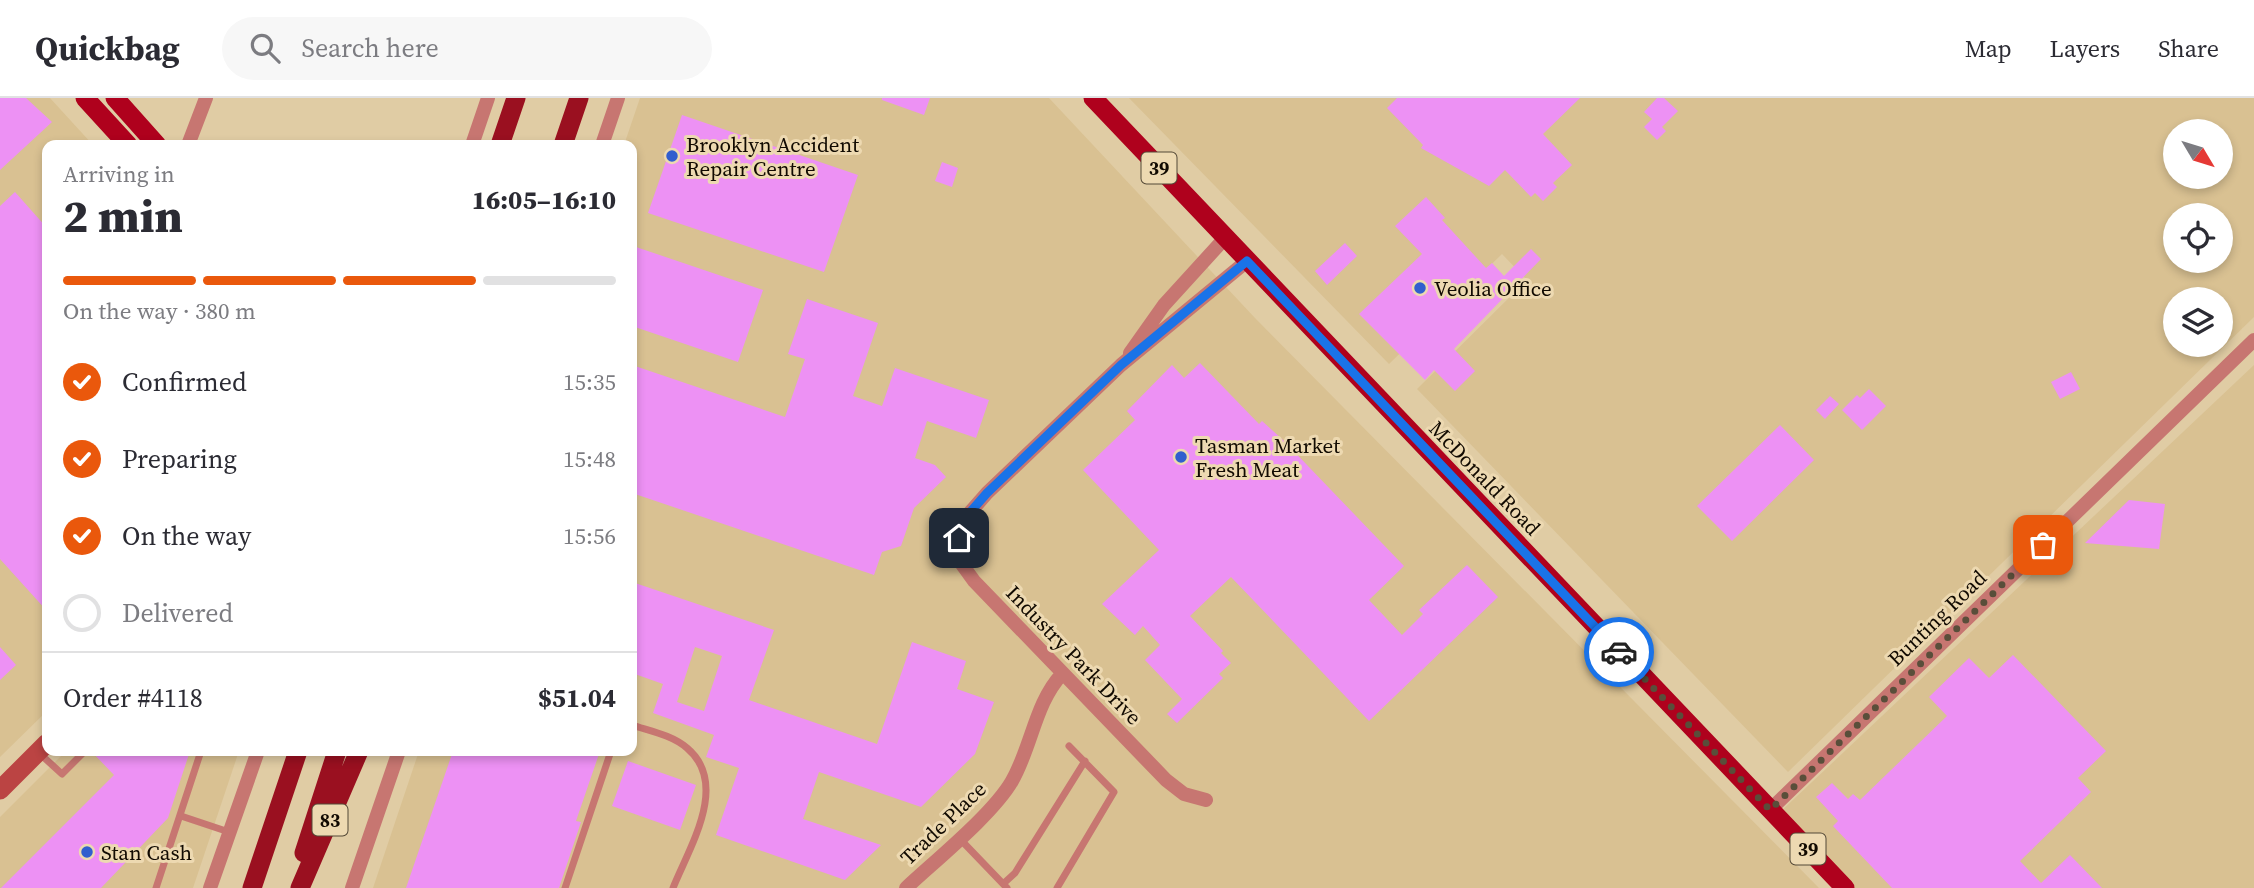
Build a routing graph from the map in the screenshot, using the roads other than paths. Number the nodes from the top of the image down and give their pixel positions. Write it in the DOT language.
graph roads {
  1 [pos="85,98"];
  2 [pos="115,98"];
  3 [pos="206,98"];
  4 [pos="488,98"];
  5 [pos="516,98"];
  6 [pos="618,98"];
  7 [pos="1093,98"];
  8 [pos="576,105"];
  9 [pos="123,140"];
  10 [pos="153,140"];
  11 [pos="190,140"];
  12 [pos="474,140"];
  13 [pos="502,140"];
  14 [pos="556,140"];
  15 [pos="565,140"];
  16 [pos="605,140"];
  17 [pos="1225,238"];
  18 [pos="1247,261"];
  19 [pos="2254,340"];
  20 [pos="1121,365"];
  21 [pos="1062,674"];
  22 [pos="637,727"];
  23 [pos="1069,746"];
  24 [pos="42,749"];
  25 [pos="49,756"];
  26 [pos="80,756"];
  27 [pos="199,756"];
  28 [pos="256,756"];
  29 [pos="296,756"];
  30 [pos="335,756"];
  31 [pos="357,756"];
  32 [pos="397,756"];
  33 [pos="609,756"];
  34 [pos="1085,761"];
  35 [pos="0,790"];
  36 [pos="1206,800"];
  37 [pos="1770,810"];
  38 [pos="181,816"];
  39 [pos="229,832"];
  40 [pos="959,838"];
  41 [pos="1005,886"];
  42 [pos="156,888"];
  43 [pos="210,888"];
  44 [pos="252,888"];
  45 [pos="299,888"];
  46 [pos="352,888"];
  47 [pos="565,888"];
  48 [pos="673,888"];
  49 [pos="906,888"];
  50 [pos="1057,888"];
  51 [pos="1845,888"];
  1 -- 9 [label="main road"];
  2 -- 10 [label="main road"];
  3 -- 11 [label="street"];
  4 -- 12 [label="street"];
  5 -- 13 [label="highway"];
  6 -- 16 [label="street"];
  7 -- 17 [label="main road, McDonald Road / 39"];
  8 -- 14 [label="highway"];
  8 -- 15 [label="highway"];
  17 -- 18 [label="main road, McDonald Road / 39"];
  17 -- 20 [label="street, Industry Park Drive"];
  18 -- 20 [label="street, Industry Park Drive"];
  18 -- 37 [label="main road, McDonald Road / 39"];
  19 -- 37 [label="street, Bunting Road"];
  20 -- 21 [label="street, Industry Park Drive"];
  21 -- 36 [label="street, Industry Park Drive"];
  21 -- 40 [label="street, Trade Place"];
  22 -- 48 [label="lane"];
  23 -- 34 [label="lane"];
  24 -- 35 [label="main road"];
  25 -- 26 [label="lane"];
  27 -- 38 [label="lane"];
  28 -- 39 [label="street"];
  29 -- 44 [label="highway, 83"];
  30 -- 45 [label="highway"];
  31 -- 45 [label="highway, 83"];
  32 -- 46 [label="street"];
  33 -- 47 [label="lane"];
  34 -- 41 [label="lane"];
  34 -- 50 [label="lane"];
  37 -- 51 [label="main road, McDonald Road / 39"];
  38 -- 39 [label="lane"];
  38 -- 42 [label="lane"];
  39 -- 43 [label="street"];
  40 -- 41 [label="lane"];
  40 -- 49 [label="street, Trade Place"];
}
